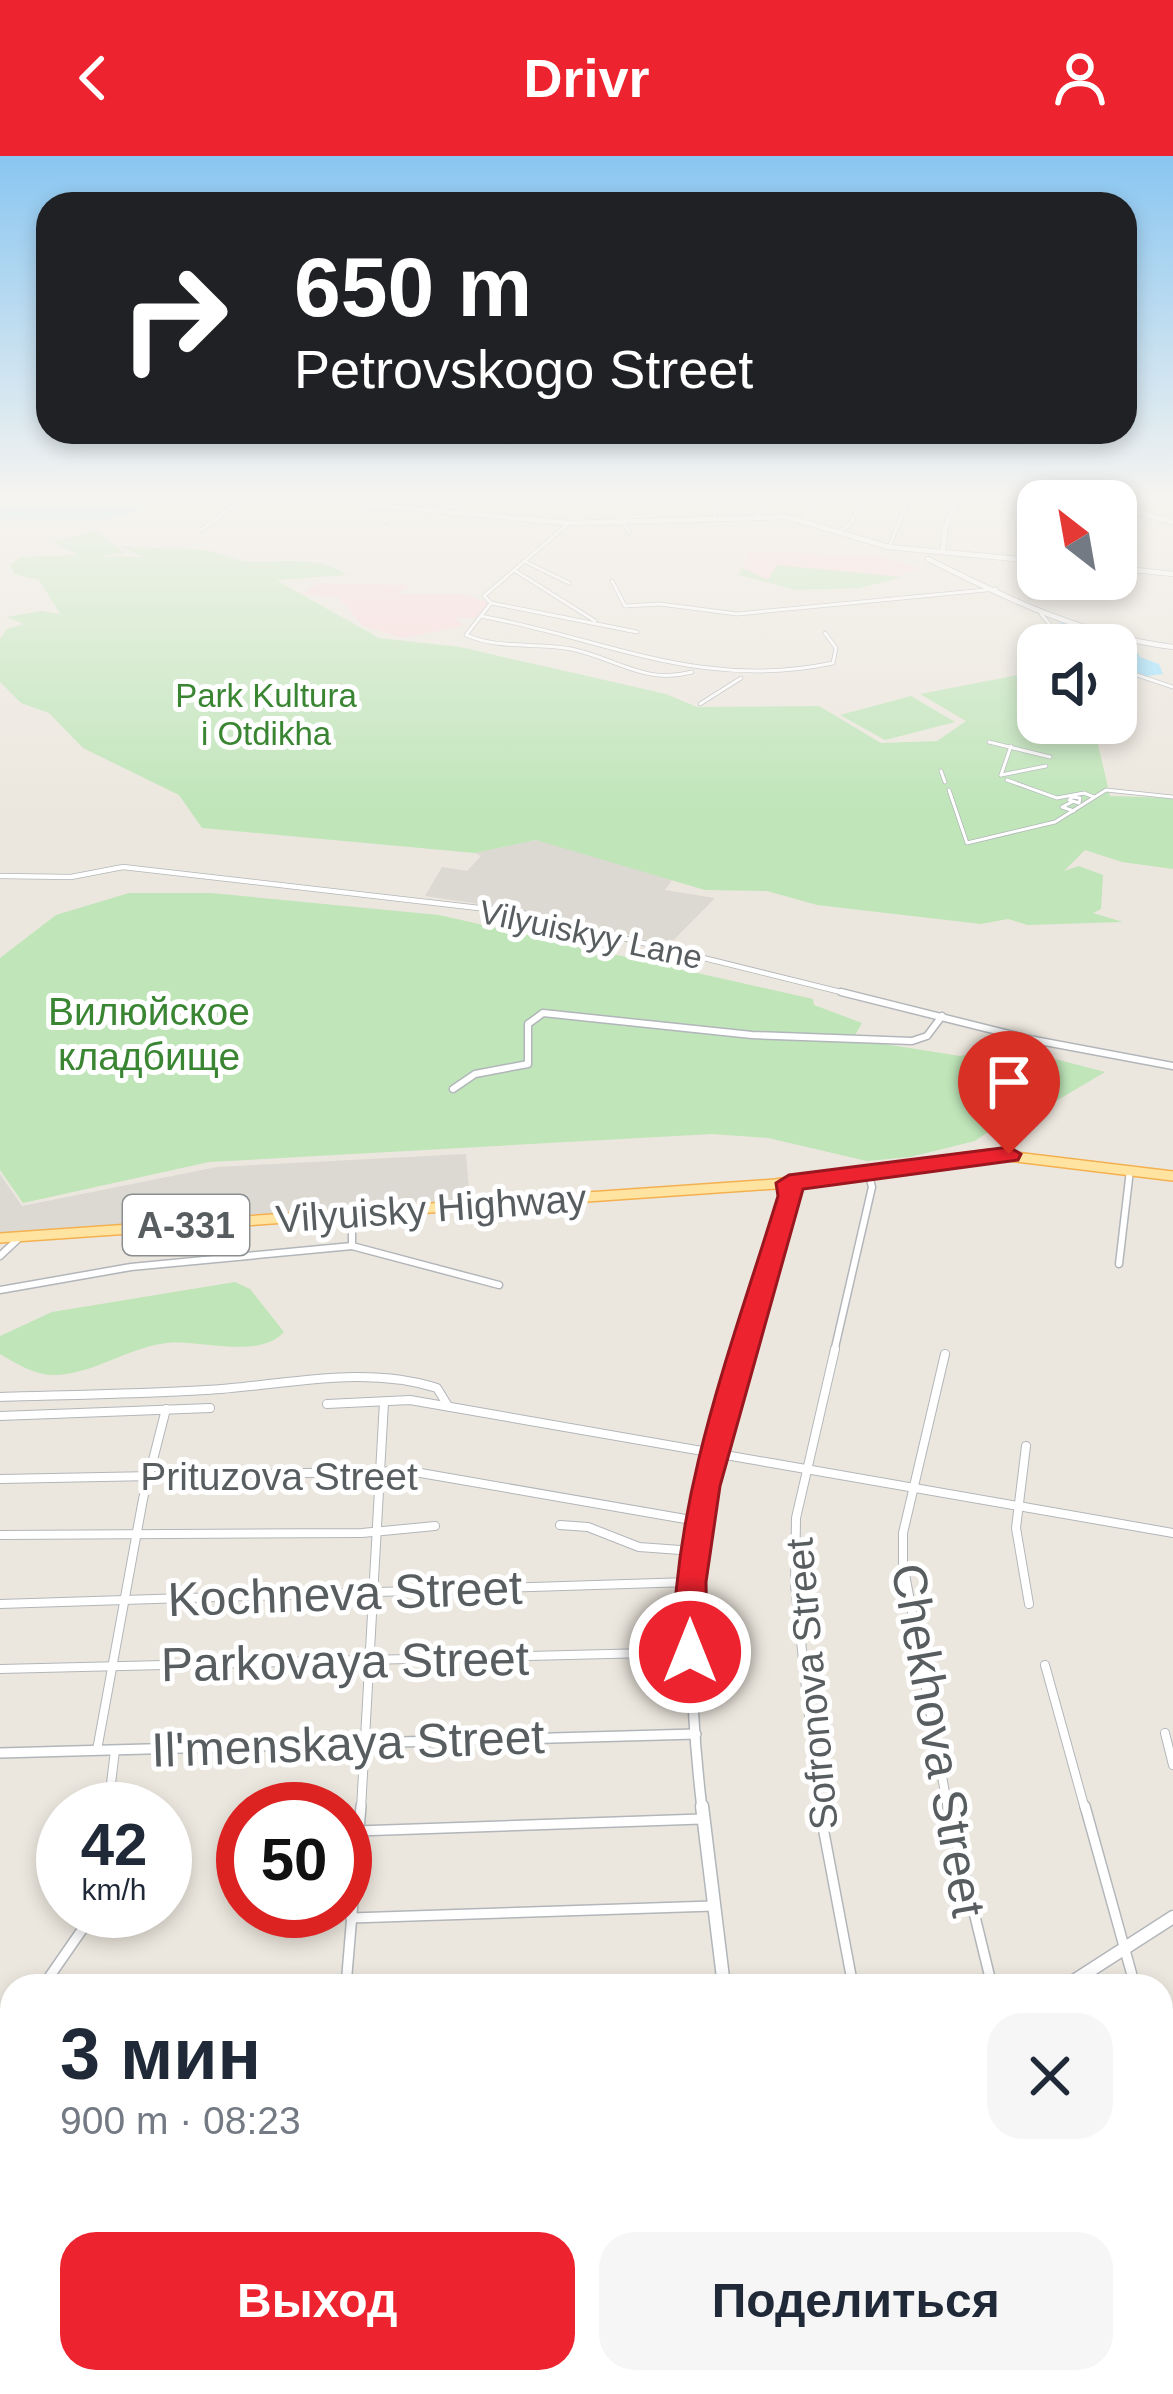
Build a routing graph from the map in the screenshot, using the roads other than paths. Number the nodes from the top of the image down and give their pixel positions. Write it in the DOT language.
graph roads {
  1 [pos="557,602"];
  2 [pos="623,602"];
  3 [pos="857,602"];
  4 [pos="1020,602"];
  5 [pos="491,603"];
  6 [pos="1041,614"];
  7 [pos="480,616"];
  8 [pos="1049,624"];
  9 [pos="610,627"];
  10 [pos="637,632"];
  11 [pos="825,633"];
  12 [pos="1173,646"];
  13 [pos="692,672"];
  14 [pos="1137,675"];
  15 [pos="741,678"];
  16 [pos="1173,687"];
  17 [pos="700,704"];
  18 [pos="989,742"];
  19 [pos="1011,746"];
  20 [pos="1051,757"];
  21 [pos="1046,766"];
  22 [pos="941,771"];
  23 [pos="1007,780"];
  24 [pos="945,782"];
  25 [pos="949,790"];
  26 [pos="1173,797"];
  27 [pos="1092,798"];
  28 [pos="1074,811"];
  29 [pos="0,877"];
  30 [pos="942,1016"];
  31 [pos="1173,1066"];
  32 [pos="453,1089"];
  33 [pos="1130,1170"];
  34 [pos="868,1172"];
  35 [pos="1173,1176"];
  36 [pos="789,1183"];
  37 [pos="352,1213"];
  38 [pos="20,1236"];
  39 [pos="0,1238"];
  40 [pos="352,1246"];
  41 [pos="0,1256"];
  42 [pos="1119,1264"];
  43 [pos="499,1285"];
  44 [pos="0,1290"];
  45 [pos="945,1354"];
  46 [pos="0,1397"];
  47 [pos="384,1402"];
  48 [pos="327,1404"];
  49 [pos="448,1406"];
  50 [pos="209,1408"];
  51 [pos="166,1409"];
  52 [pos="0,1416"];
  53 [pos="1025,1446"];
  54 [pos="712,1452"];
  55 [pos="384,1471"];
  56 [pos="805,1473"];
  57 [pos="149,1476"];
  58 [pos="0,1479"];
  59 [pos="911,1492"];
  60 [pos="1016,1507"];
  61 [pos="697,1521"];
  62 [pos="434,1526"];
  63 [pos="560,1526"];
  64 [pos="380,1531"];
  65 [pos="137,1532"];
  66 [pos="1173,1533"];
  67 [pos="0,1535"];
  68 [pos="694,1551"];
  69 [pos="690,1582"];
  70 [pos="376,1592"];
  71 [pos="125,1601"];
  72 [pos="0,1604"];
  73 [pos="1029,1604"];
  74 [pos="690,1652"];
  75 [pos="373,1660"];
  76 [pos="1045,1665"];
  77 [pos="113,1667"];
  78 [pos="0,1670"];
  79 [pos="1165,1733"];
  80 [pos="697,1734"];
  81 [pos="365,1742"];
  82 [pos="97,1750"];
  83 [pos="115,1750"];
  84 [pos="0,1753"];
  85 [pos="1173,1765"];
  86 [pos="111,1782"];
  87 [pos="361,1782"];
  88 [pos="706,1819"];
  89 [pos="372,1830"];
  90 [pos="715,1906"];
  91 [pos="372,1917"];
  92 [pos="1173,1917"];
  93 [pos="76,1938"];
  94 [pos="350,1938"];
  95 [pos="1124,1948"];
  96 [pos="51,1974"];
  97 [pos="347,1974"];
  98 [pos="723,1974"];
  99 [pos="851,1974"];
  100 [pos="989,1974"];
  101 [pos="1084,1974"];
  102 [pos="1132,1974"];
  1 -- 9 [label="street"];
  2 -- 3 [label="street"];
  4 -- 6 [label="street"];
  5 -- 7 [label="street"];
  5 -- 9 [label="street"];
  6 -- 8 [label="street"];
  6 -- 12 [label="street"];
  7 -- 13 [label="street"];
  7 -- 13 [label="street"];
  9 -- 10 [label="street"];
  11 -- 15 [label="street"];
  13 -- 15 [label="street"];
  14 -- 16 [label="street"];
  15 -- 17 [label="street"];
  18 -- 19 [label="street"];
  19 -- 20 [label="street"];
  19 -- 21 [label="street"];
  22 -- 24 [label="street"];
  23 -- 27 [label="street"];
  25 -- 28 [label="street"];
  26 -- 27 [label="street"];
  27 -- 28 [label="street"];
  27 -- 28 [label="street"];
  29 -- 30 [label="street, Vilyuiskyy Lane"];
  30 -- 31 [label="street, Vilyuiskyy Lane"];
  30 -- 32 [label="street"];
  33 -- 34 [label="main road, А-331"];
  33 -- 35 [label="main road, А-331"];
  33 -- 42 [label="street"];
  34 -- 36 [label="main road, А-331"];
  34 -- 56 [label="street, Sofronova Street"];
  36 -- 37 [label="main road, Vilyuisky Highway / А-331"];
  36 -- 54 [label="street"];
  37 -- 38 [label="main road, Vilyuisky Highway / А-331"];
  37 -- 40 [label="street"];
  38 -- 39 [label="main road, Vilyuisky Highway / А-331"];
  38 -- 41 [label="street"];
  40 -- 43 [label="street"];
  40 -- 44 [label="street"];
  45 -- 59 [label="street, Chekhova Street"];
  46 -- 49 [label="street"];
  47 -- 48 [label="street"];
  47 -- 49 [label="street"];
  47 -- 55 [label="street"];
  49 -- 54 [label="street"];
  50 -- 51 [label="street"];
  51 -- 52 [label="street"];
  51 -- 57 [label="street"];
  53 -- 60 [label="street"];
  54 -- 56 [label="street"];
  54 -- 61 [label="street"];
  55 -- 57 [label="street, Prituzova Street"];
  55 -- 61 [label="street, Prituzova Street"];
  55 -- 64 [label="street"];
  56 -- 59 [label="street"];
  56 -- 99 [label="street, Sofronova Street"];
  57 -- 58 [label="street, Prituzova Street"];
  57 -- 65 [label="street"];
  59 -- 60 [label="street"];
  59 -- 100 [label="street, Chekhova Street"];
  60 -- 66 [label="street"];
  60 -- 73 [label="street"];
  61 -- 68 [label="street"];
  62 -- 64 [label="street"];
  63 -- 68 [label="street"];
  64 -- 65 [label="street"];
  64 -- 70 [label="street"];
  65 -- 67 [label="street"];
  65 -- 71 [label="street"];
  68 -- 69 [label="street"];
  69 -- 70 [label="street, Kochneva Street"];
  69 -- 74 [label="street"];
  70 -- 71 [label="street, Kochneva Street"];
  70 -- 75 [label="street"];
  71 -- 72 [label="street, Kochneva Street"];
  71 -- 77 [label="street"];
  74 -- 75 [label="street, Parkovaya Street"];
  74 -- 80 [label="street"];
  75 -- 77 [label="street, Parkovaya Street"];
  75 -- 81 [label="street"];
  76 -- 95 [label="street"];
  77 -- 78 [label="street, Parkovaya Street"];
  77 -- 82 [label="street"];
  79 -- 85 [label="street"];
  80 -- 81 [label="street, Il'menskaya Street"];
  80 -- 88 [label="street"];
  81 -- 83 [label="street, Il'menskaya Street"];
  81 -- 87 [label="street"];
  82 -- 83 [label="street, Il'menskaya Street"];
  82 -- 84 [label="street, Il'menskaya Street"];
  83 -- 86 [label="street"];
  88 -- 89 [label="street"];
  88 -- 90 [label="street"];
  90 -- 91 [label="street"];
  90 -- 98 [label="street"];
  92 -- 95 [label="street"];
  93 -- 96 [label="street"];
  94 -- 97 [label="street"];
  95 -- 101 [label="street"];
  95 -- 102 [label="street"];
}
